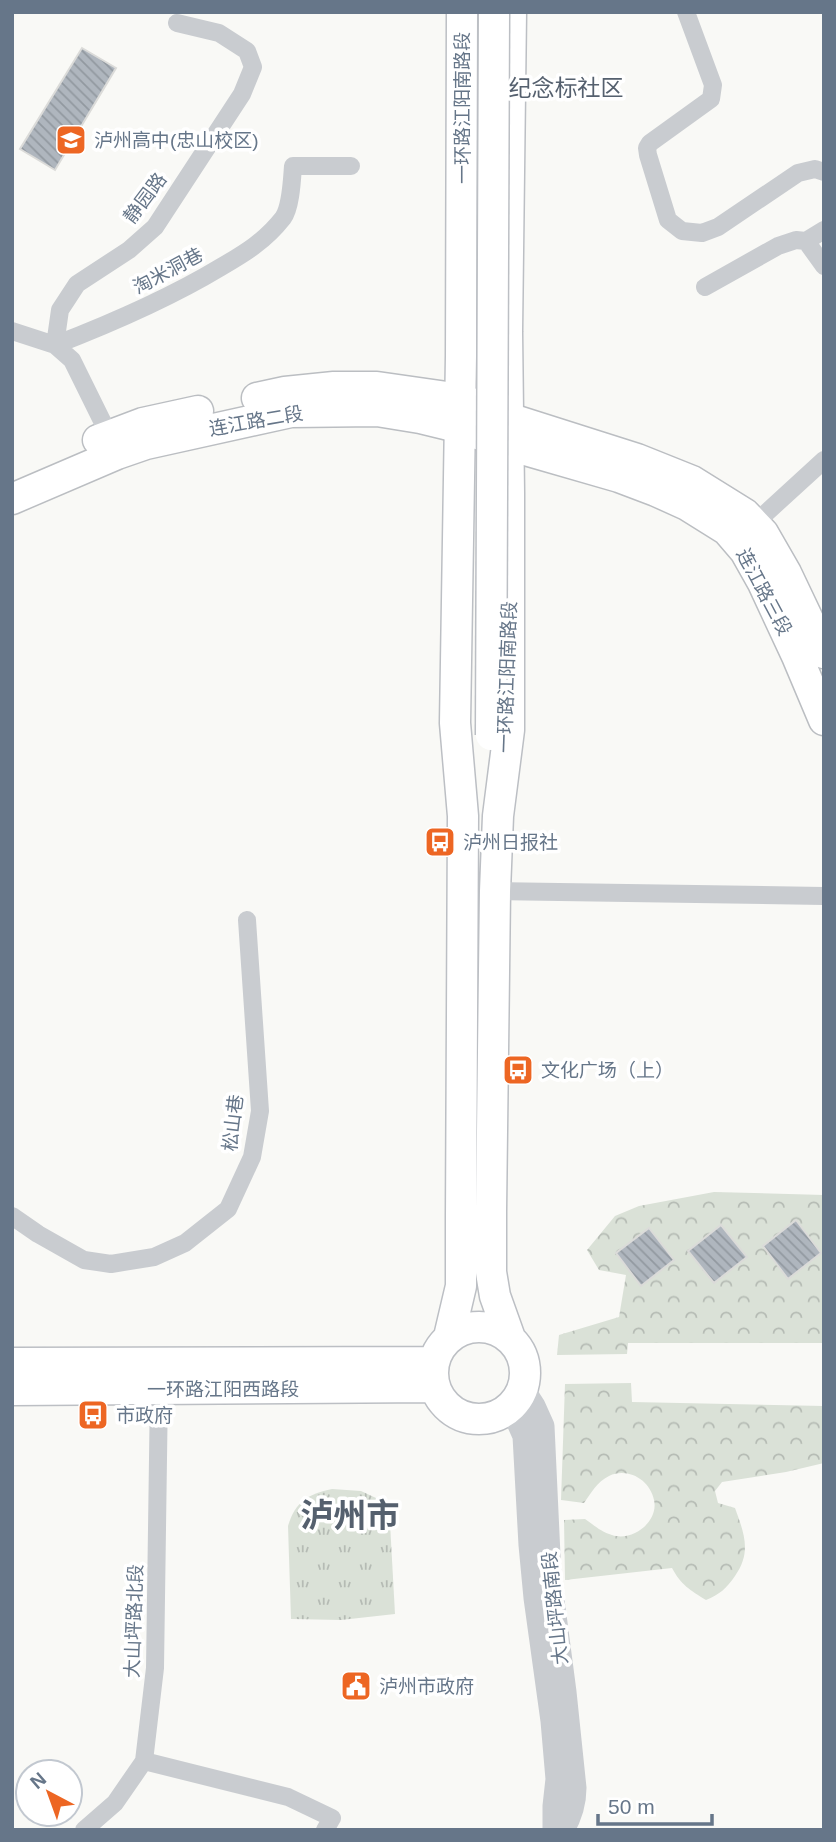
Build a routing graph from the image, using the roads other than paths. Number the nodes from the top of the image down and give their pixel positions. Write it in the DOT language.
graph roads {
  1 [pos="462,12"];
  2 [pos="479,12"];
  3 [pos="494,12"];
  4 [pos="511,12"];
  5 [pos="686,12"];
  6 [pos="177,23"];
  7 [pos="351,166"];
  8 [pos="824,172"];
  9 [pos="824,230"];
  10 [pos="806,241"];
  11 [pos="824,266"];
  12 [pos="705,287"];
  13 [pos="508,300"];
  14 [pos="461,304"];
  15 [pos="12,331"];
  16 [pos="55,345"];
  17 [pos="461,413"];
  18 [pos="508,431"];
  19 [pos="109,435"];
  20 [pos="824,460"];
  21 [pos="12,477"];
  22 [pos="12,499"];
  23 [pos="509,499"];
  24 [pos="459,505"];
  25 [pos="754,524"];
  26 [pos="824,653"];
  27 [pos="824,720"];
  28 [pos="482,734"];
  29 [pos="463,816"];
  30 [pos="498,816"];
  31 [pos="495,891"];
  32 [pos="824,896"];
  33 [pos="247,920"];
  34 [pos="12,1216"];
  35 [pos="449,1337"];
  36 [pos="510,1338"];
  37 [pos="12,1363"];
  38 [pos="434,1374"];
  39 [pos="12,1390"];
  40 [pos="159,1390"];
  41 [pos="516,1399"];
  42 [pos="144,1761"];
  43 [pos="84,1830"];
  44 [pos="326,1830"];
  45 [pos="554,1830"];
  46 [pos="563,1830"];
  1 -- 14 [label="main road, 一环路江阳南路段"];
  2 -- 28 [label="main road"];
  3 -- 28 [label="main road, bridge"];
  4 -- 13 [label="main road, 一环路江阳南路段"];
  5 -- 8 [label="street"];
  6 -- 16 [label="street, 静园路"];
  7 -- 16 [label="street, 淘米洞巷"];
  9 -- 10 [label="street"];
  10 -- 11 [label="street"];
  10 -- 12 [label="street"];
  13 -- 14 [label="main road"];
  13 -- 18 [label="main road, 一环路江阳南路段"];
  14 -- 17 [label="main road, 一环路江阳南路段"];
  15 -- 16 [label="street"];
  16 -- 19 [label="street"];
  17 -- 18 [label="main road, 连江路二段"];
  17 -- 19 [label="main road, 连江路二段"];
  17 -- 22 [label="main road, 连江路二段"];
  17 -- 24 [label="main road, 一环路江阳南路段"];
  18 -- 23 [label="main road, 一环路江阳南路段"];
  18 -- 25 [label="main road, 连江路三段"];
  18 -- 27 [label="main road, 连江路三段"];
  19 -- 21 [label="main road, 连江路二段"];
  20 -- 25 [label="street"];
  23 -- 24 [label="main road"];
  23 -- 30 [label="main road, 一环路江阳南路段"];
  24 -- 29 [label="main road, 一环路江阳南路段"];
  25 -- 26 [label="main road, 连江路三段"];
  28 -- 29 [label="main road"];
  28 -- 30 [label="main road"];
  29 -- 35 [label="main road, 一环路江阳南路段"];
  30 -- 31 [label="main road, 一环路江阳南路段"];
  31 -- 32 [label="street"];
  31 -- 36 [label="main road, 一环路江阳南路段"];
  33 -- 34 [label="street, 松山巷"];
  35 -- 36 [label="main road"];
  35 -- 38 [label="main road"];
  36 -- 41 [label="main road"];
  37 -- 38 [label="main road, 一环路江阳西路段"];
  38 -- 40 [label="main road, 一环路江阳西路段"];
  38 -- 41 [label="main road"];
  39 -- 40 [label="main road, 一环路江阳西路段"];
  40 -- 42 [label="street, 大山坪路北段"];
  41 -- 45 [label="street, 大山坪路南段"];
  41 -- 46 [label="street, 大山坪路南段"];
  42 -- 43 [label="street, 大山坪路北段"];
  42 -- 44 [label="street"];
}
